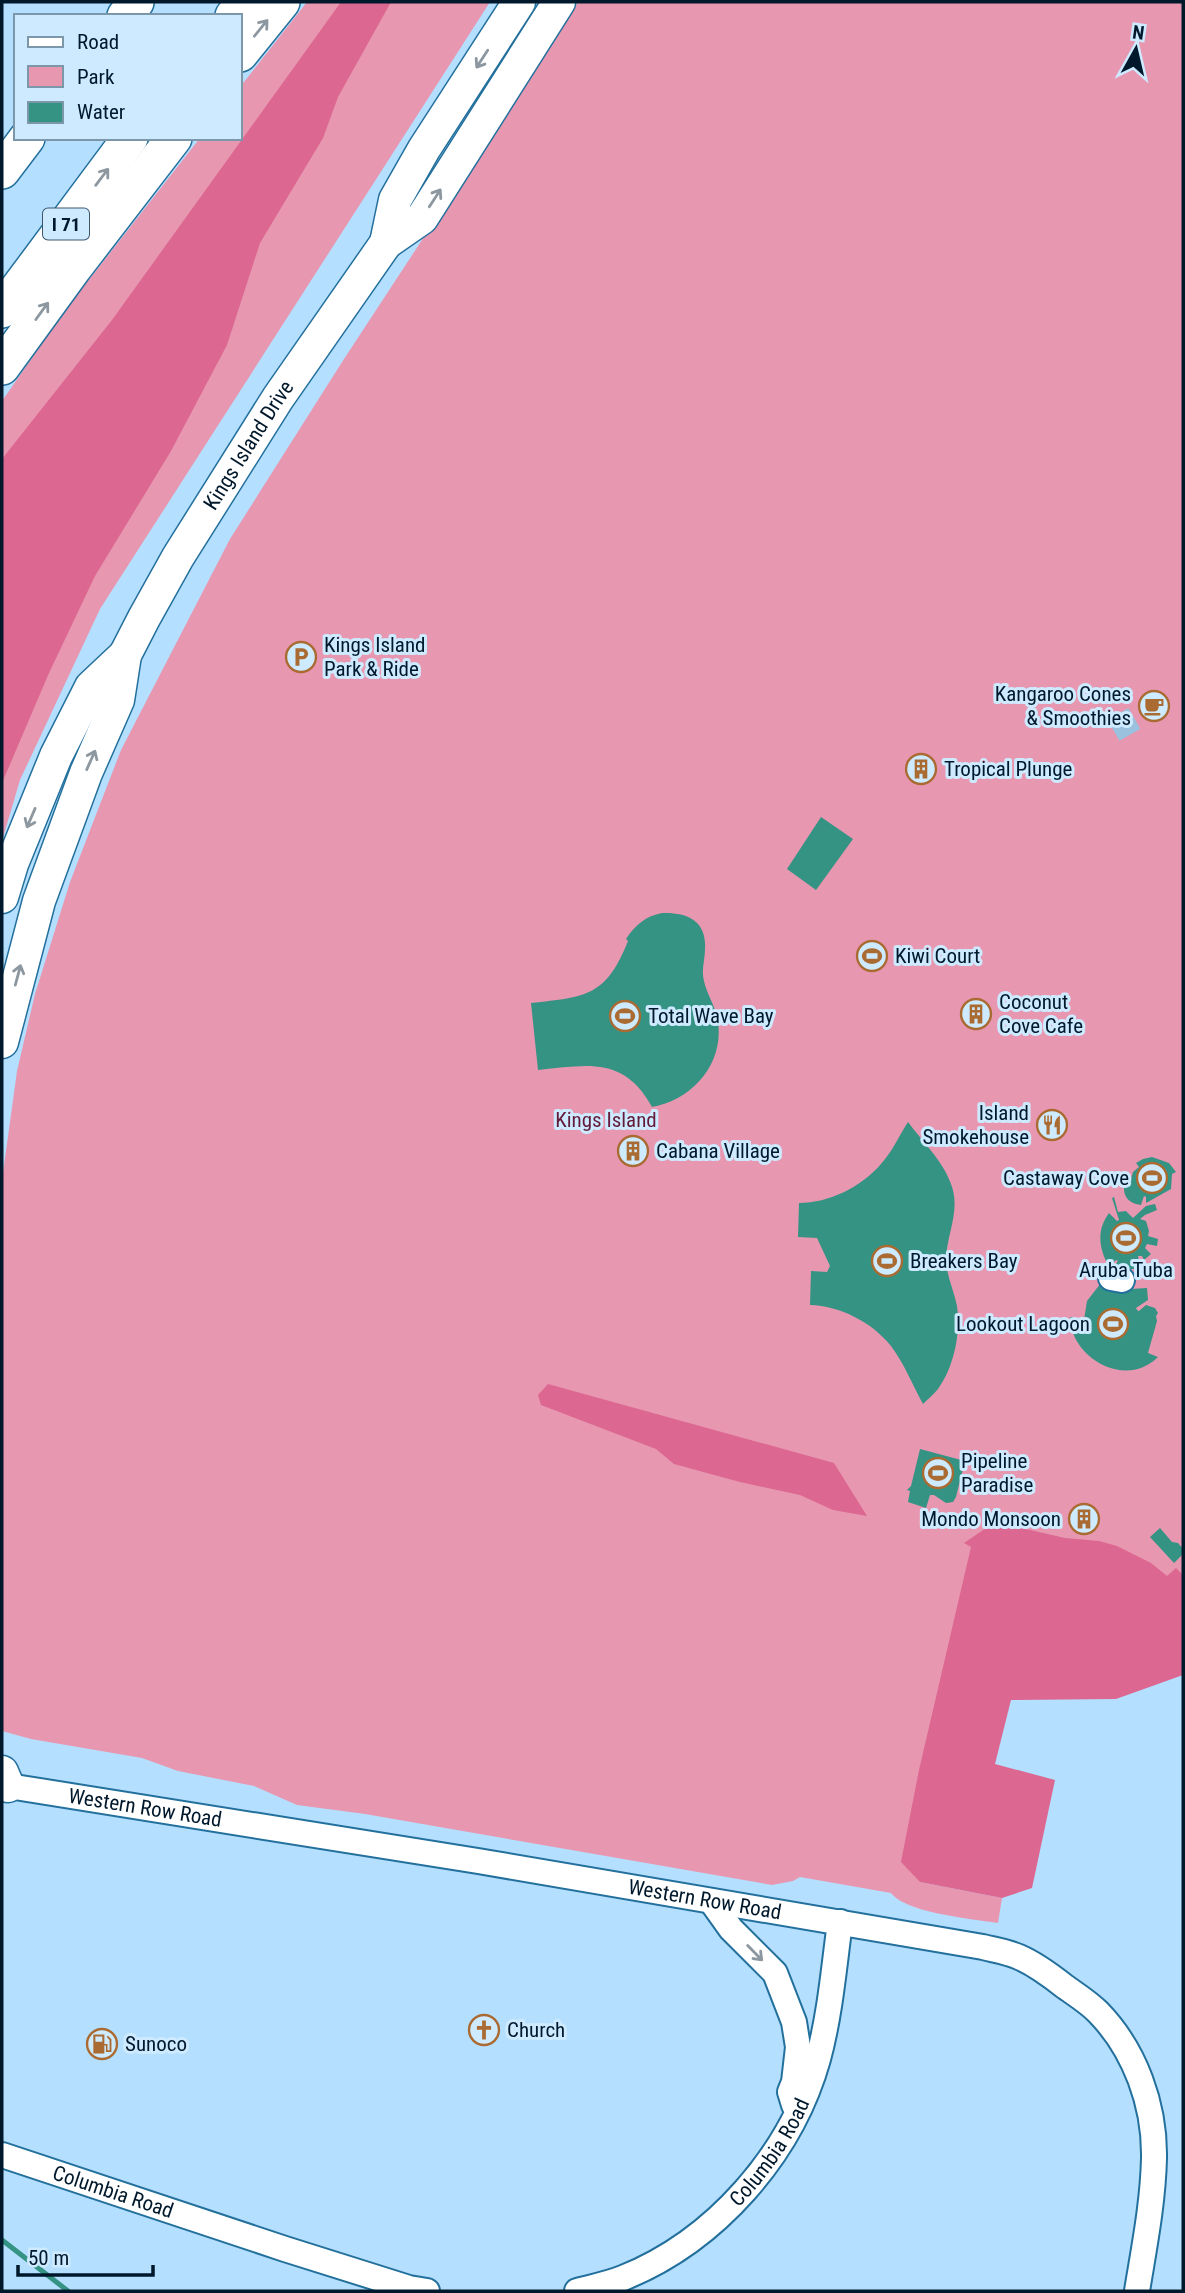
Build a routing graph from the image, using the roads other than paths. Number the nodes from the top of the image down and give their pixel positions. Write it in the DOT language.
graph roads {
  1 [pos="282,2"];
  2 [pos="519,2"];
  3 [pos="559,2"];
  4 [pos="242,52"];
  5 [pos="25,140"];
  6 [pos="129,140"];
  7 [pos="172,140"];
  8 [pos="2,171"];
  9 [pos="386,243"];
  10 [pos="2,310"];
  11 [pos="2,367"];
  12 [pos="125,655"];
  13 [pos="2,897"];
  14 [pos="2,1042"];
  15 [pos="4,1781"];
  16 [pos="711,1900"];
  17 [pos="841,1922"];
  18 [pos="796,2114"];
  19 [pos="2,2155"];
  20 [pos="426,2291"];
  21 [pos="577,2291"];
  22 [pos="1137,2291"];
  4 -- 1 [label="highway, one-way"];
  2 -- 9 [label="main road, Kings Island Drive, one-way"];
  9 -- 3 [label="main road, Kings Island Drive, one-way"];
  5 -- 8 [label="highway"];
  10 -- 6 [label="highway, I 71, one-way"];
  11 -- 7 [label="highway, one-way"];
  9 -- 12 [label="main road, Kings Island Drive"];
  12 -- 13 [label="main road, Kings Island Drive, one-way"];
  14 -- 12 [label="main road, Kings Island Drive, one-way"];
  15 -- 16 [label="street, Western Row Road"];
  16 -- 17 [label="street, Western Row Road"];
  16 -- 18 [label="street, one-way"];
  17 -- 18 [label="street, Columbia Road"];
  17 -- 22 [label="street, Western Row Road"];
  18 -- 21 [label="street, Columbia Road"];
  19 -- 20 [label="street, Columbia Road"];
}
